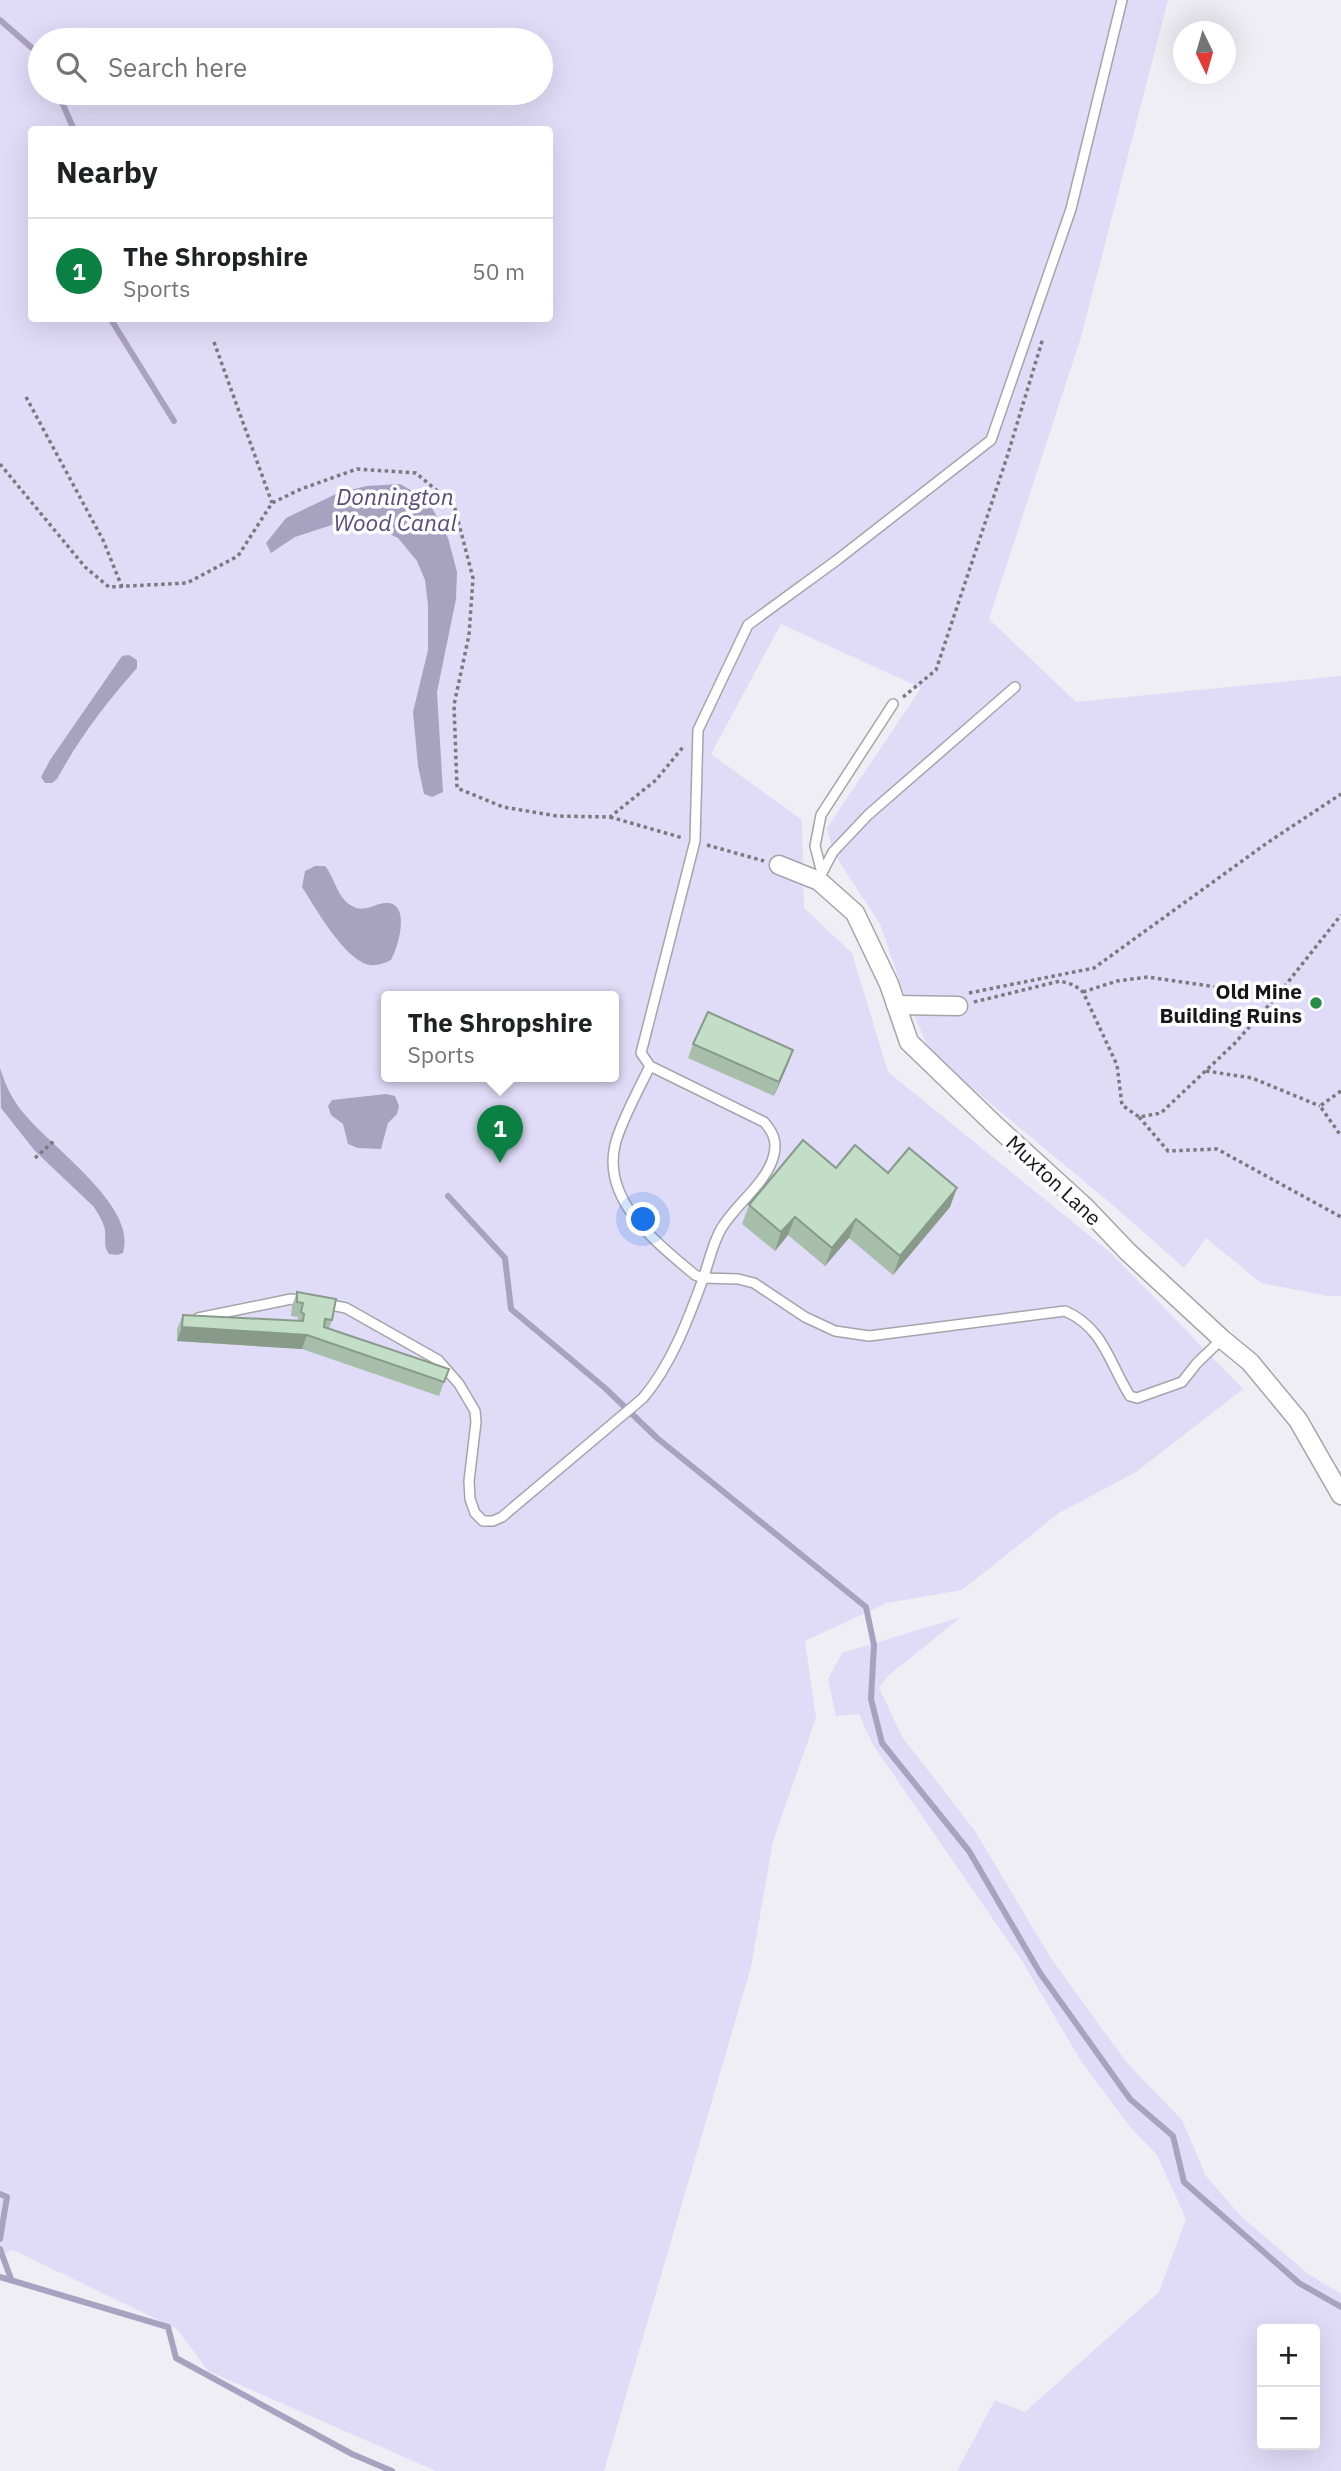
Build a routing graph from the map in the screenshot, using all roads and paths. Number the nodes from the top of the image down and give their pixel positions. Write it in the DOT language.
graph roads {
  1 [pos="1122,0"];
  2 [pos="1045,330"];
  3 [pos="214,342"];
  4 [pos="26,397"];
  5 [pos="0,464"];
  6 [pos="272,503"];
  7 [pos="122,587"];
  8 [pos="1015,687"];
  9 [pos="893,704"];
  10 [pos="698,730"];
  11 [pos="1341,794"];
  12 [pos="779,865"];
  13 [pos="821,876"];
  14 [pos="1341,915"];
  15 [pos="1083,992"];
  16 [pos="1277,996"];
  17 [pos="958,1000"];
  18 [pos="896,1005"];
  19 [pos="650,1066"];
  20 [pos="1206,1071"];
  21 [pos="1341,1091"];
  22 [pos="1320,1106"];
  23 [pos="1139,1117"];
  24 [pos="1341,1136"];
  25 [pos="55,1140"];
  26 [pos="35,1158"];
  27 [pos="1341,1217"];
  28 [pos="703,1278"];
  29 [pos="192,1319"];
  30 [pos="1222,1339"];
  31 [pos="1341,1495"];
  1 -- 10 [label="lane"];
  2 -- 9 [label="path"];
  3 -- 6 [label="path"];
  4 -- 7 [label="path"];
  5 -- 7 [label="path"];
  6 -- 7 [label="path"];
  6 -- 10 [label="path"];
  8 -- 13 [label="lane"];
  9 -- 13 [label="lane"];
  10 -- 19 [label="lane"];
  11 -- 17 [label="path"];
  12 -- 13 [label="street, Muxton Lane"];
  13 -- 18 [label="street, Muxton Lane"];
  14 -- 16 [label="path"];
  15 -- 16 [label="path"];
  15 -- 17 [label="path"];
  15 -- 23 [label="path"];
  16 -- 20 [label="path"];
  17 -- 18 [label="street"];
  18 -- 30 [label="street, Muxton Lane"];
  19 -- 28 [label="lane"];
  19 -- 28 [label="lane"];
  20 -- 22 [label="path"];
  20 -- 23 [label="path"];
  21 -- 22 [label="path"];
  22 -- 24 [label="path"];
  23 -- 27 [label="path"];
  25 -- 26 [label="path"];
  28 -- 29 [label="lane"];
  28 -- 30 [label="lane"];
  30 -- 31 [label="street, Muxton Lane"];
}
